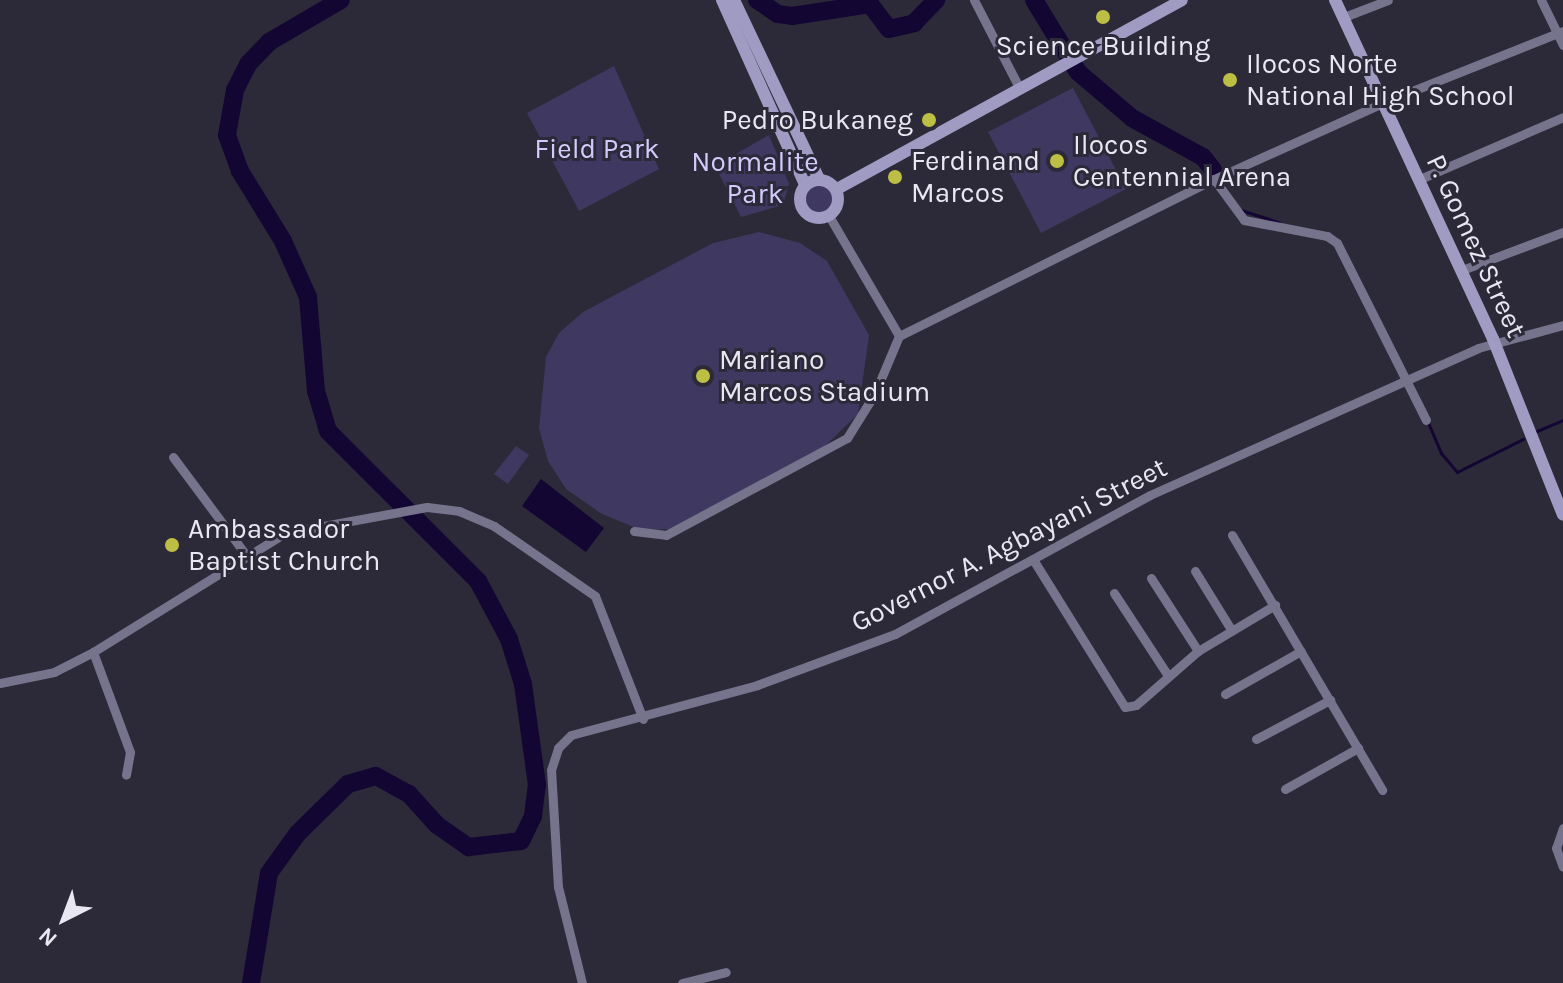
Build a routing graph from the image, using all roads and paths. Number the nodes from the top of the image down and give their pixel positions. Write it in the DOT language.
graph roads {
  1 [pos="722,0"];
  2 [pos="734,0"];
  3 [pos="974,0"];
  4 [pos="1182,0"];
  5 [pos="1335,0"];
  6 [pos="1388,0"];
  7 [pos="1541,0"];
  8 [pos="1344,17"];
  9 [pos="1560,32"];
  10 [pos="1563,45"];
  11 [pos="1019,87"];
  12 [pos="1382,103"];
  13 [pos="1563,117"];
  14 [pos="819,179"];
  15 [pos="1214,179"];
  16 [pos="1420,179"];
  17 [pos="805,185"];
  18 [pos="837,189"];
  19 [pos="829,216"];
  20 [pos="1563,232"];
  21 [pos="1462,270"];
  22 [pos="1563,325"];
  23 [pos="899,336"];
  24 [pos="1495,343"];
  25 [pos="1406,381"];
  26 [pos="1426,420"];
  27 [pos="173,457"];
  28 [pos="1563,515"];
  29 [pos="634,531"];
  30 [pos="1232,535"];
  31 [pos="246,555"];
  32 [pos="1034,561"];
  33 [pos="1195,571"];
  34 [pos="1151,578"];
  35 [pos="1114,593"];
  36 [pos="1275,605"];
  37 [pos="1232,631"];
  38 [pos="1198,651"];
  39 [pos="1301,651"];
  40 [pos="93,652"];
  41 [pos="1167,674"];
  42 [pos="0,683"];
  43 [pos="1225,694"];
  44 [pos="1330,700"];
  45 [pos="643,719"];
  46 [pos="1256,739"];
  47 [pos="1358,748"];
  48 [pos="126,775"];
  49 [pos="1285,789"];
  50 [pos="1382,790"];
  51 [pos="1563,828"];
  52 [pos="1563,867"];
  53 [pos="726,972"];
  54 [pos="582,983"];
  55 [pos="682,983"];
  1 -- 17 [label="main road"];
  2 -- 14 [label="main road"];
  3 -- 11 [label="street"];
  4 -- 11 [label="main road"];
  5 -- 8 [label="main road, P. Gomez Street"];
  6 -- 8 [label="street"];
  7 -- 9 [label="street"];
  8 -- 12 [label="main road, P. Gomez Street"];
  9 -- 10 [label="street"];
  9 -- 12 [label="street"];
  11 -- 18 [label="main road"];
  12 -- 15 [label="street"];
  12 -- 16 [label="main road, P. Gomez Street"];
  13 -- 16 [label="street"];
  14 -- 17 [label="main road"];
  14 -- 18 [label="main road"];
  15 -- 23 [label="street"];
  15 -- 25 [label="street"];
  16 -- 21 [label="main road, P. Gomez Street"];
  17 -- 19 [label="main road"];
  18 -- 19 [label="main road"];
  19 -- 23 [label="street"];
  20 -- 21 [label="street"];
  21 -- 24 [label="main road, P. Gomez Street"];
  22 -- 24 [label="street, Governor A. Agbayani Street"];
  23 -- 29 [label="street"];
  24 -- 25 [label="street, Governor A. Agbayani Street"];
  24 -- 28 [label="main road, P. Gomez Street"];
  25 -- 26 [label="street"];
  25 -- 32 [label="street, Governor A. Agbayani Street"];
  27 -- 31 [label="street"];
  30 -- 36 [label="street"];
  31 -- 40 [label="street"];
  31 -- 45 [label="street"];
  32 -- 41 [label="street"];
  32 -- 45 [label="street, Governor A. Agbayani Street"];
  33 -- 37 [label="street"];
  34 -- 38 [label="street"];
  35 -- 41 [label="street"];
  36 -- 37 [label="street"];
  36 -- 39 [label="street"];
  37 -- 38 [label="street"];
  38 -- 41 [label="street"];
  39 -- 43 [label="street"];
  39 -- 44 [label="street"];
  40 -- 42 [label="street"];
  40 -- 48 [label="street"];
  44 -- 46 [label="street"];
  44 -- 47 [label="street"];
  45 -- 54 [label="street, Governor A. Agbayani Street"];
  47 -- 49 [label="street"];
  47 -- 50 [label="street"];
  51 -- 52 [label="street"];
  53 -- 55 [label="street"];
}
